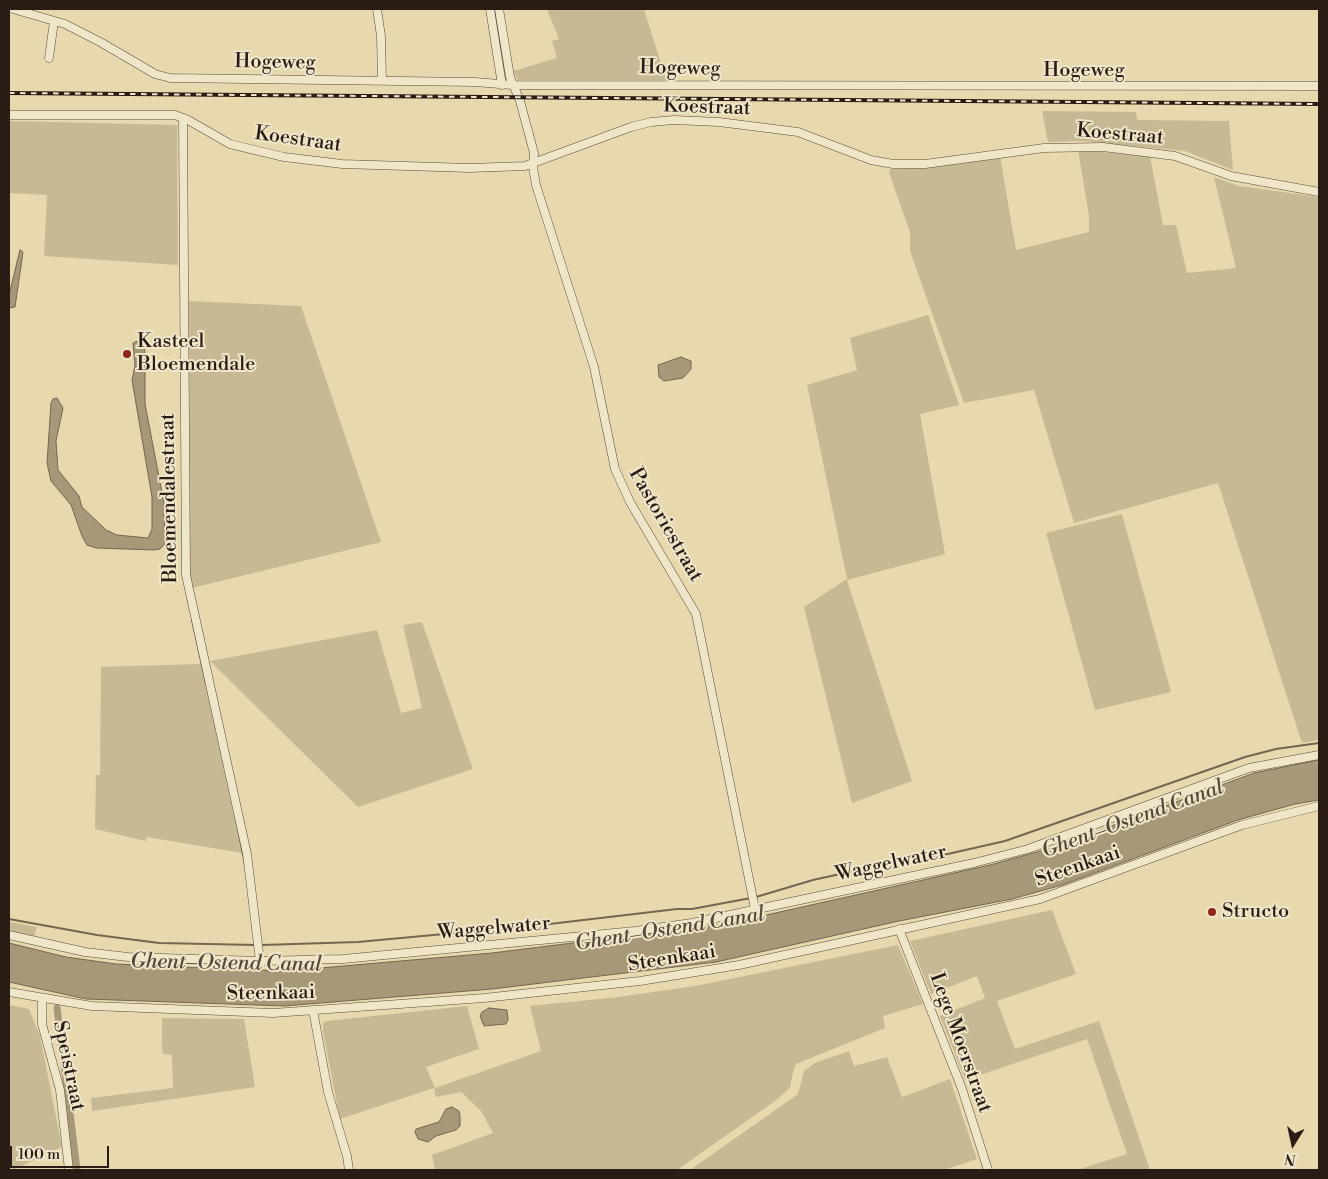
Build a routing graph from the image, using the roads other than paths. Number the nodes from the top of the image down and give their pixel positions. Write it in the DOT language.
graph roads {
  1 [pos="13,9"];
  2 [pos="48,9"];
  3 [pos="377,9"];
  4 [pos="499,9"];
  5 [pos="490,10"];
  6 [pos="45,18"];
  7 [pos="54,21"];
  8 [pos="501,46"];
  9 [pos="49,58"];
  10 [pos="382,81"];
  11 [pos="502,85"];
  12 [pos="512,85"];
  13 [pos="1319,86"];
  14 [pos="9,114"];
  15 [pos="183,118"];
  16 [pos="534,162"];
  17 [pos="1319,192"];
  18 [pos="1319,755"];
  19 [pos="1319,806"];
  20 [pos="754,902"];
  21 [pos="899,929"];
  22 [pos="9,936"];
  23 [pos="260,961"];
  24 [pos="9,992"];
  25 [pos="42,998"];
  26 [pos="313,1010"];
  27 [pos="69,1170"];
  28 [pos="348,1170"];
  29 [pos="988,1170"];
  1 -- 6 [label="street, Hogeweg"];
  2 -- 6 [label="street"];
  3 -- 10 [label="street"];
  4 -- 5 [label="street, Pastoriestraat"];
  4 -- 8 [label="street, Pastoriestraat"];
  5 -- 8 [label="street, Pastoriestraat"];
  6 -- 7 [label="street, Hogeweg"];
  7 -- 9 [label="street"];
  7 -- 10 [label="street, Hogeweg"];
  8 -- 11 [label="street, Pastoriestraat"];
  8 -- 12 [label="street, Pastoriestraat"];
  10 -- 11 [label="street, Hogeweg"];
  11 -- 12 [label="street, Hogeweg"];
  12 -- 13 [label="street, Hogeweg"];
  12 -- 16 [label="street, Pastoriestraat"];
  14 -- 15 [label="street, Koestraat"];
  15 -- 16 [label="street, Koestraat"];
  15 -- 23 [label="street, Bloemendalestraat"];
  16 -- 17 [label="street, Koestraat"];
  16 -- 20 [label="street, Pastoriestraat"];
  18 -- 20 [label="street, Waggelwater"];
  19 -- 21 [label="street, Steenkaai"];
  20 -- 23 [label="street, Waggelwater"];
  21 -- 26 [label="street, Steenkaai"];
  21 -- 29 [label="street, Lege Moerstraat"];
  22 -- 23 [label="street, Waggelwater"];
  24 -- 25 [label="street, Steenkaai"];
  25 -- 26 [label="street, Steenkaai"];
  25 -- 27 [label="street, Speistraat"];
  26 -- 28 [label="street"];
}
